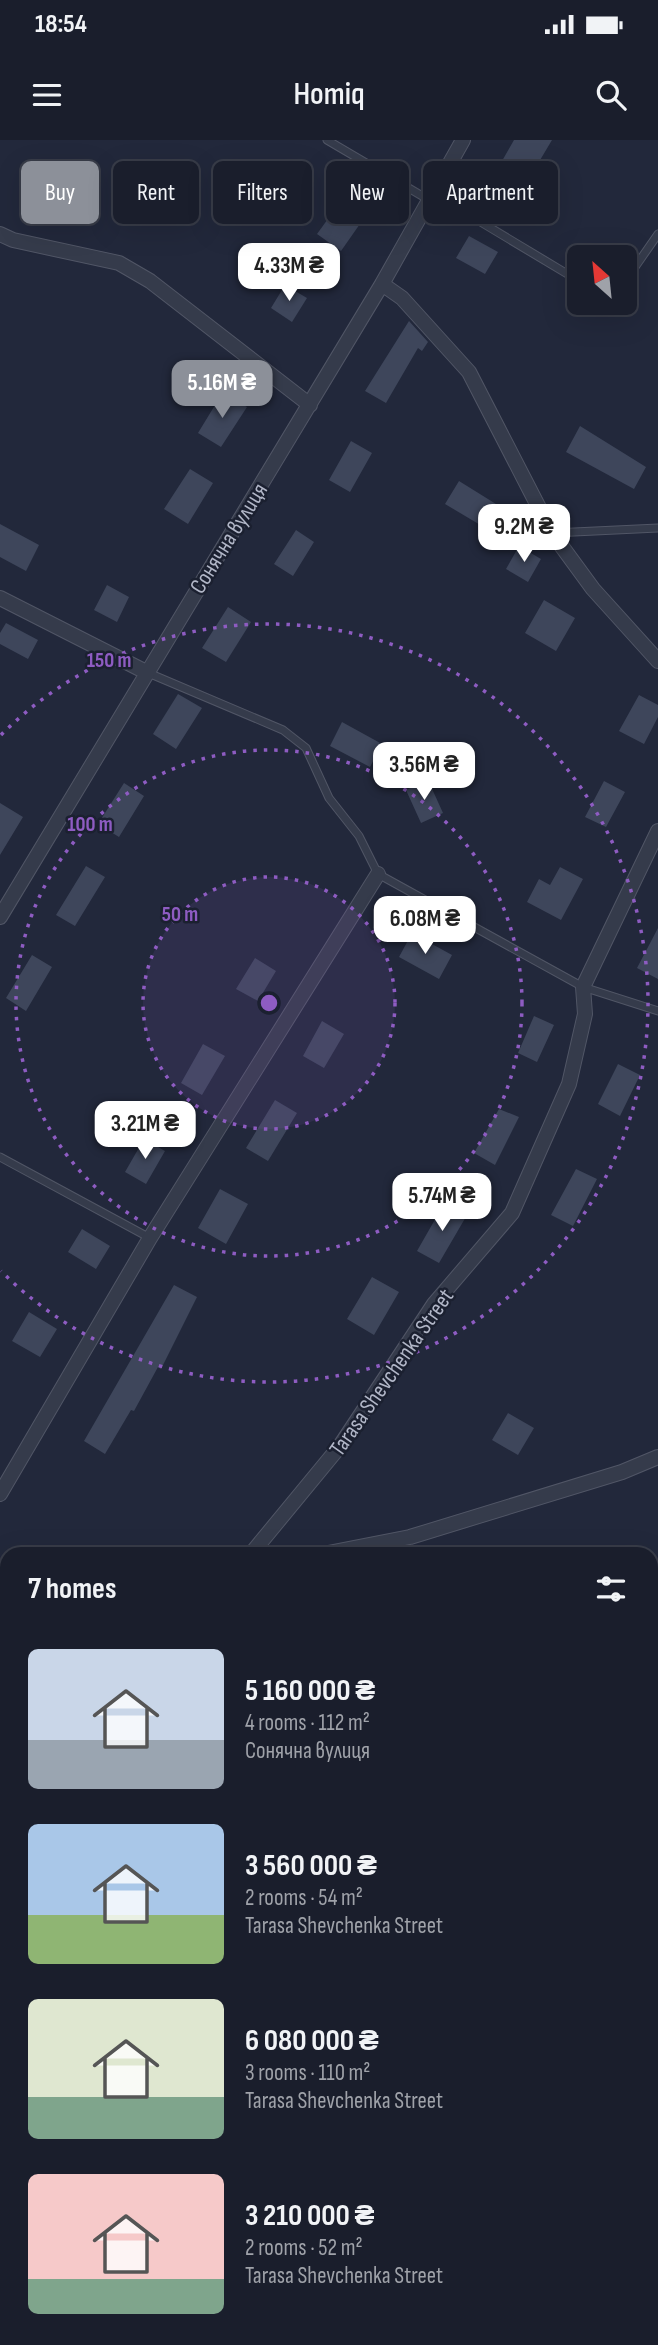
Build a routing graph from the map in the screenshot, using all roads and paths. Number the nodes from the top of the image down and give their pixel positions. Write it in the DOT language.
graph roads {
  1 [pos="327,140"];
  2 [pos="463,140"];
  3 [pos="452,161"];
  4 [pos="423,193"];
  5 [pos="423,213"];
  6 [pos="478,224"];
  7 [pos="0,234"];
  8 [pos="658,234"];
  9 [pos="637,263"];
  10 [pos="567,274"];
  11 [pos="382,284"];
  12 [pos="310,405"];
  13 [pos="658,528"];
  14 [pos="552,533"];
  15 [pos="0,598"];
  16 [pos="658,661"];
  17 [pos="146,672"];
  18 [pos="658,831"];
  19 [pos="378,874"];
  20 [pos="0,917"];
  21 [pos="583,986"];
  22 [pos="658,1011"];
  23 [pos="0,1157"];
  24 [pos="150,1238"];
  25 [pos="658,1457"];
  26 [pos="0,1494"];
  27 [pos="257,1547"];
  28 [pos="359,1547"];
  1 -- 4 [label="lane"];
  2 -- 3 [label="street, Сонячна вулиця"];
  5 -- 11 [label="street, Сонячна вулиця"];
  6 -- 10 [label="lane"];
  7 -- 12 [label="street"];
  8 -- 9 [label="lane"];
  11 -- 12 [label="street, Сонячна вулиця"];
  11 -- 14 [label="street"];
  12 -- 17 [label="street, Сонячна вулиця"];
  13 -- 14 [label="lane"];
  14 -- 16 [label="street"];
  15 -- 17 [label="street"];
  17 -- 19 [label="lane"];
  17 -- 20 [label="street, Сонячна вулиця"];
  18 -- 21 [label="street, Tarasa Shevchenka Street"];
  19 -- 21 [label="lane"];
  19 -- 24 [label="street"];
  21 -- 22 [label="lane"];
  21 -- 27 [label="street, Tarasa Shevchenka Street"];
  23 -- 24 [label="lane"];
  24 -- 26 [label="street"];
  25 -- 28 [label="street"];
}
